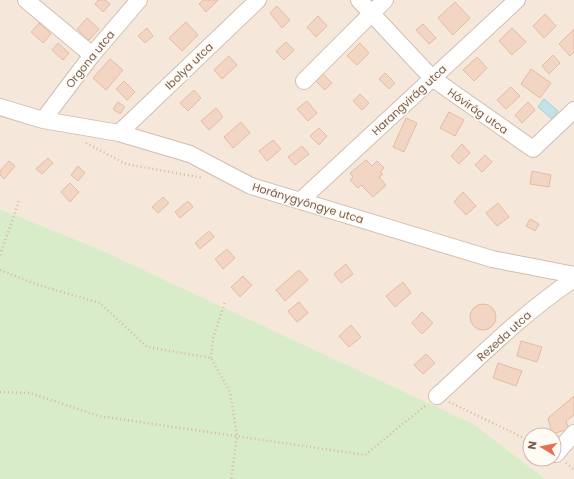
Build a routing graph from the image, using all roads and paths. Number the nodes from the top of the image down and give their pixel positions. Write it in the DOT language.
graph roads {
  1 [pos="26,0"];
  2 [pos="139,0"];
  3 [pos="258,0"];
  4 [pos="360,0"];
  5 [pos="385,0"];
  6 [pos="517,0"];
  7 [pos="371,14"];
  8 [pos="92,55"];
  9 [pos="432,78"];
  10 [pos="304,81"];
  11 [pos="0,107"];
  12 [pos="574,110"];
  13 [pos="43,120"];
  14 [pos="119,132"];
  15 [pos="84,142"];
  16 [pos="204,178"];
  17 [pos="301,200"];
  18 [pos="19,201"];
  19 [pos="0,255"];
  20 [pos="0,270"];
  21 [pos="574,275"];
  22 [pos="574,279"];
  23 [pos="225,302"];
  24 [pos="211,358"];
  25 [pos="0,392"];
  26 [pos="437,396"];
  27 [pos="574,432"];
  28 [pos="237,436"];
  29 [pos="522,437"];
  30 [pos="562,447"];
  31 [pos="231,479"];
  1 -- 8 [label="street"];
  2 -- 8 [label="street, Orgona utca"];
  3 -- 14 [label="street, Ibolya utca"];
  4 -- 7 [label="street, Hóvirág utca"];
  5 -- 7 [label="street"];
  6 -- 9 [label="street, Harangvirág utca"];
  7 -- 9 [label="street, Hóvirág utca"];
  7 -- 10 [label="street"];
  8 -- 13 [label="street, Orgona utca"];
  9 -- 12 [label="street, Hóvirág utca"];
  9 -- 17 [label="street, Harangvirág utca"];
  11 -- 13 [label="street, Horánygyöngye utca"];
  13 -- 14 [label="street, Horánygyöngye utca"];
  14 -- 17 [label="street, Horánygyöngye utca"];
  15 -- 16 [label="path"];
  17 -- 21 [label="street, Horánygyöngye utca"];
  18 -- 19 [label="path"];
  20 -- 24 [label="path"];
  22 -- 26 [label="street, Rezeda utca"];
  23 -- 24 [label="path"];
  24 -- 28 [label="path"];
  25 -- 28 [label="path"];
  26 -- 28 [label="path"];
  26 -- 29 [label="path"];
  27 -- 30 [label="street"];
  28 -- 31 [label="path"];
}
